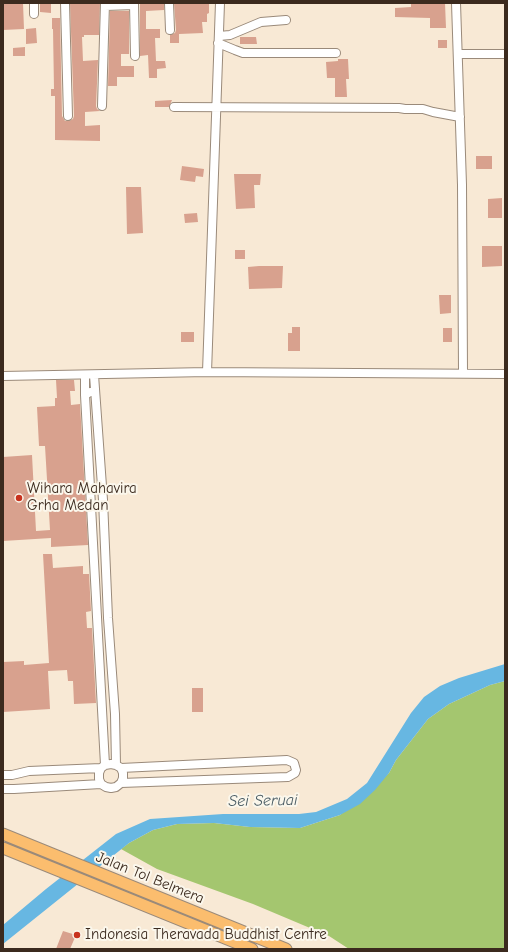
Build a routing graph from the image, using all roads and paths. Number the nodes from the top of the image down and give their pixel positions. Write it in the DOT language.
graph roads {
  1 [pos="34,3"];
  2 [pos="65,3"];
  3 [pos="169,3"];
  4 [pos="220,3"];
  5 [pos="456,3"];
  6 [pos="105,4"];
  7 [pos="134,4"];
  8 [pos="34,14"];
  9 [pos="286,20"];
  10 [pos="170,30"];
  11 [pos="219,39"];
  12 [pos="336,53"];
  13 [pos="458,54"];
  14 [pos="505,54"];
  15 [pos="135,56"];
  16 [pos="102,106"];
  17 [pos="174,107"];
  18 [pos="216,107"];
  19 [pos="68,116"];
  20 [pos="460,117"];
  21 [pos="207,372"];
  22 [pos="463,373"];
  23 [pos="505,374"];
  24 [pos="84,375"];
  25 [pos="94,375"];
  26 [pos="3,376"];
  27 [pos="95,394"];
  28 [pos="86,395"];
  29 [pos="94,558"];
  30 [pos="106,558"];
  31 [pos="103,766"];
  32 [pos="118,766"];
  33 [pos="3,775"];
  34 [pos="121,783"];
  35 [pos="101,784"];
  36 [pos="3,789"];
  37 [pos="3,834"];
  38 [pos="3,848"];
  39 [pos="252,949"];
  40 [pos="286,949"];
  1 -- 8 [label="street"];
  2 -- 19 [label="street"];
  3 -- 10 [label="street"];
  4 -- 11 [label="street"];
  5 -- 13 [label="street"];
  6 -- 7 [label="street"];
  6 -- 16 [label="street"];
  7 -- 15 [label="street"];
  9 -- 11 [label="street"];
  11 -- 12 [label="street"];
  11 -- 18 [label="street"];
  13 -- 14 [label="street"];
  13 -- 20 [label="street"];
  17 -- 18 [label="street"];
  18 -- 20 [label="street"];
  18 -- 21 [label="street"];
  20 -- 22 [label="street"];
  21 -- 22 [label="street"];
  21 -- 25 [label="street"];
  22 -- 23 [label="street"];
  24 -- 25 [label="street"];
  24 -- 26 [label="street"];
  24 -- 28 [label="street"];
  25 -- 27 [label="street"];
  27 -- 28 [label="street"];
  27 -- 30 [label="street"];
  28 -- 29 [label="street"];
  29 -- 30 [label="street"];
  29 -- 31 [label="street"];
  30 -- 32 [label="street"];
  31 -- 32 [label="street"];
  31 -- 33 [label="street"];
  31 -- 35 [label="street"];
  32 -- 34 [label="street"];
  32 -- 34 [label="street"];
  34 -- 35 [label="street"];
  35 -- 36 [label="street"];
  37 -- 40 [label="highway, Jalan Tol Belmera"];
  38 -- 39 [label="highway, Jalan Tol Belmera"];
}
